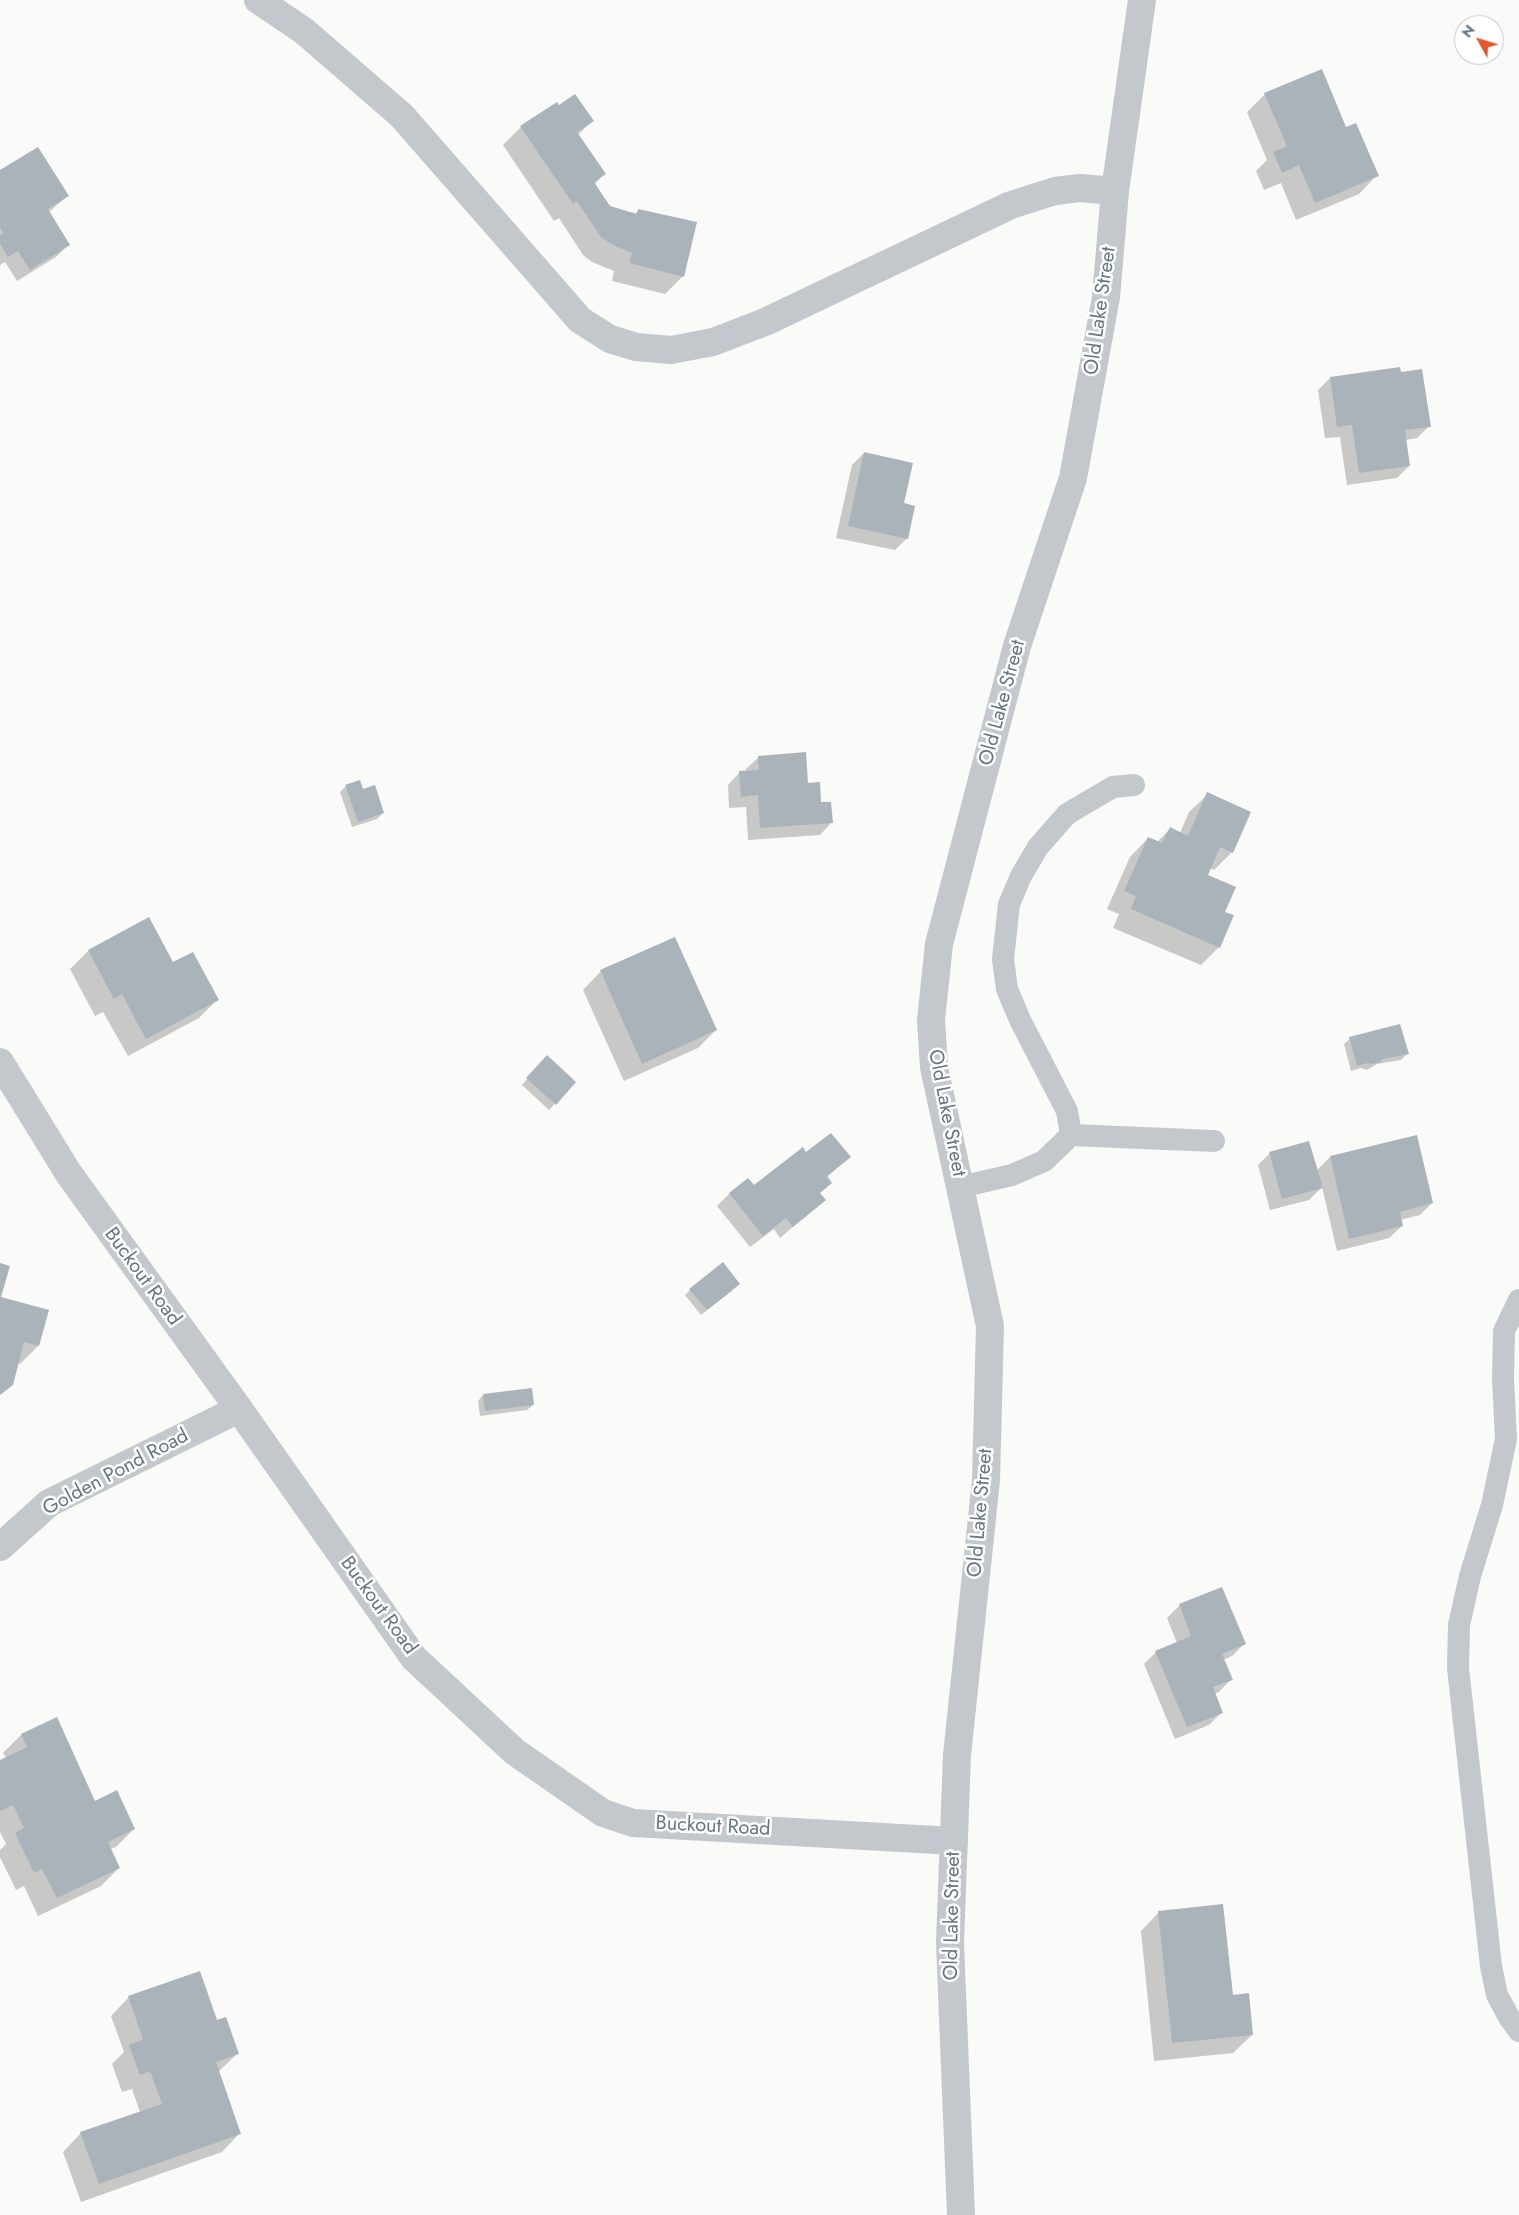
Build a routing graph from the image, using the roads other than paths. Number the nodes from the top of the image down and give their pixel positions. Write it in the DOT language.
graph roads {
  1 [pos="258,0"];
  2 [pos="1142,0"];
  3 [pos="1115,191"];
  4 [pos="1134,785"];
  5 [pos="0,1062"];
  6 [pos="1070,1135"];
  7 [pos="1214,1141"];
  8 [pos="960,1187"];
  9 [pos="1519,1300"];
  10 [pos="239,1409"];
  11 [pos="0,1547"];
  12 [pos="954,1841"];
  13 [pos="1519,2030"];
  14 [pos="961,2215"];
  1 -- 3 [label="street"];
  2 -- 3 [label="street, Old Lake Street"];
  3 -- 8 [label="street, Old Lake Street"];
  4 -- 6 [label="lane"];
  5 -- 10 [label="street, Buckout Road"];
  6 -- 7 [label="lane"];
  6 -- 8 [label="lane"];
  8 -- 12 [label="street, Old Lake Street"];
  9 -- 13 [label="lane"];
  10 -- 11 [label="street, Golden Pond Road"];
  10 -- 12 [label="street, Buckout Road"];
  12 -- 14 [label="street, Old Lake Street"];
}
